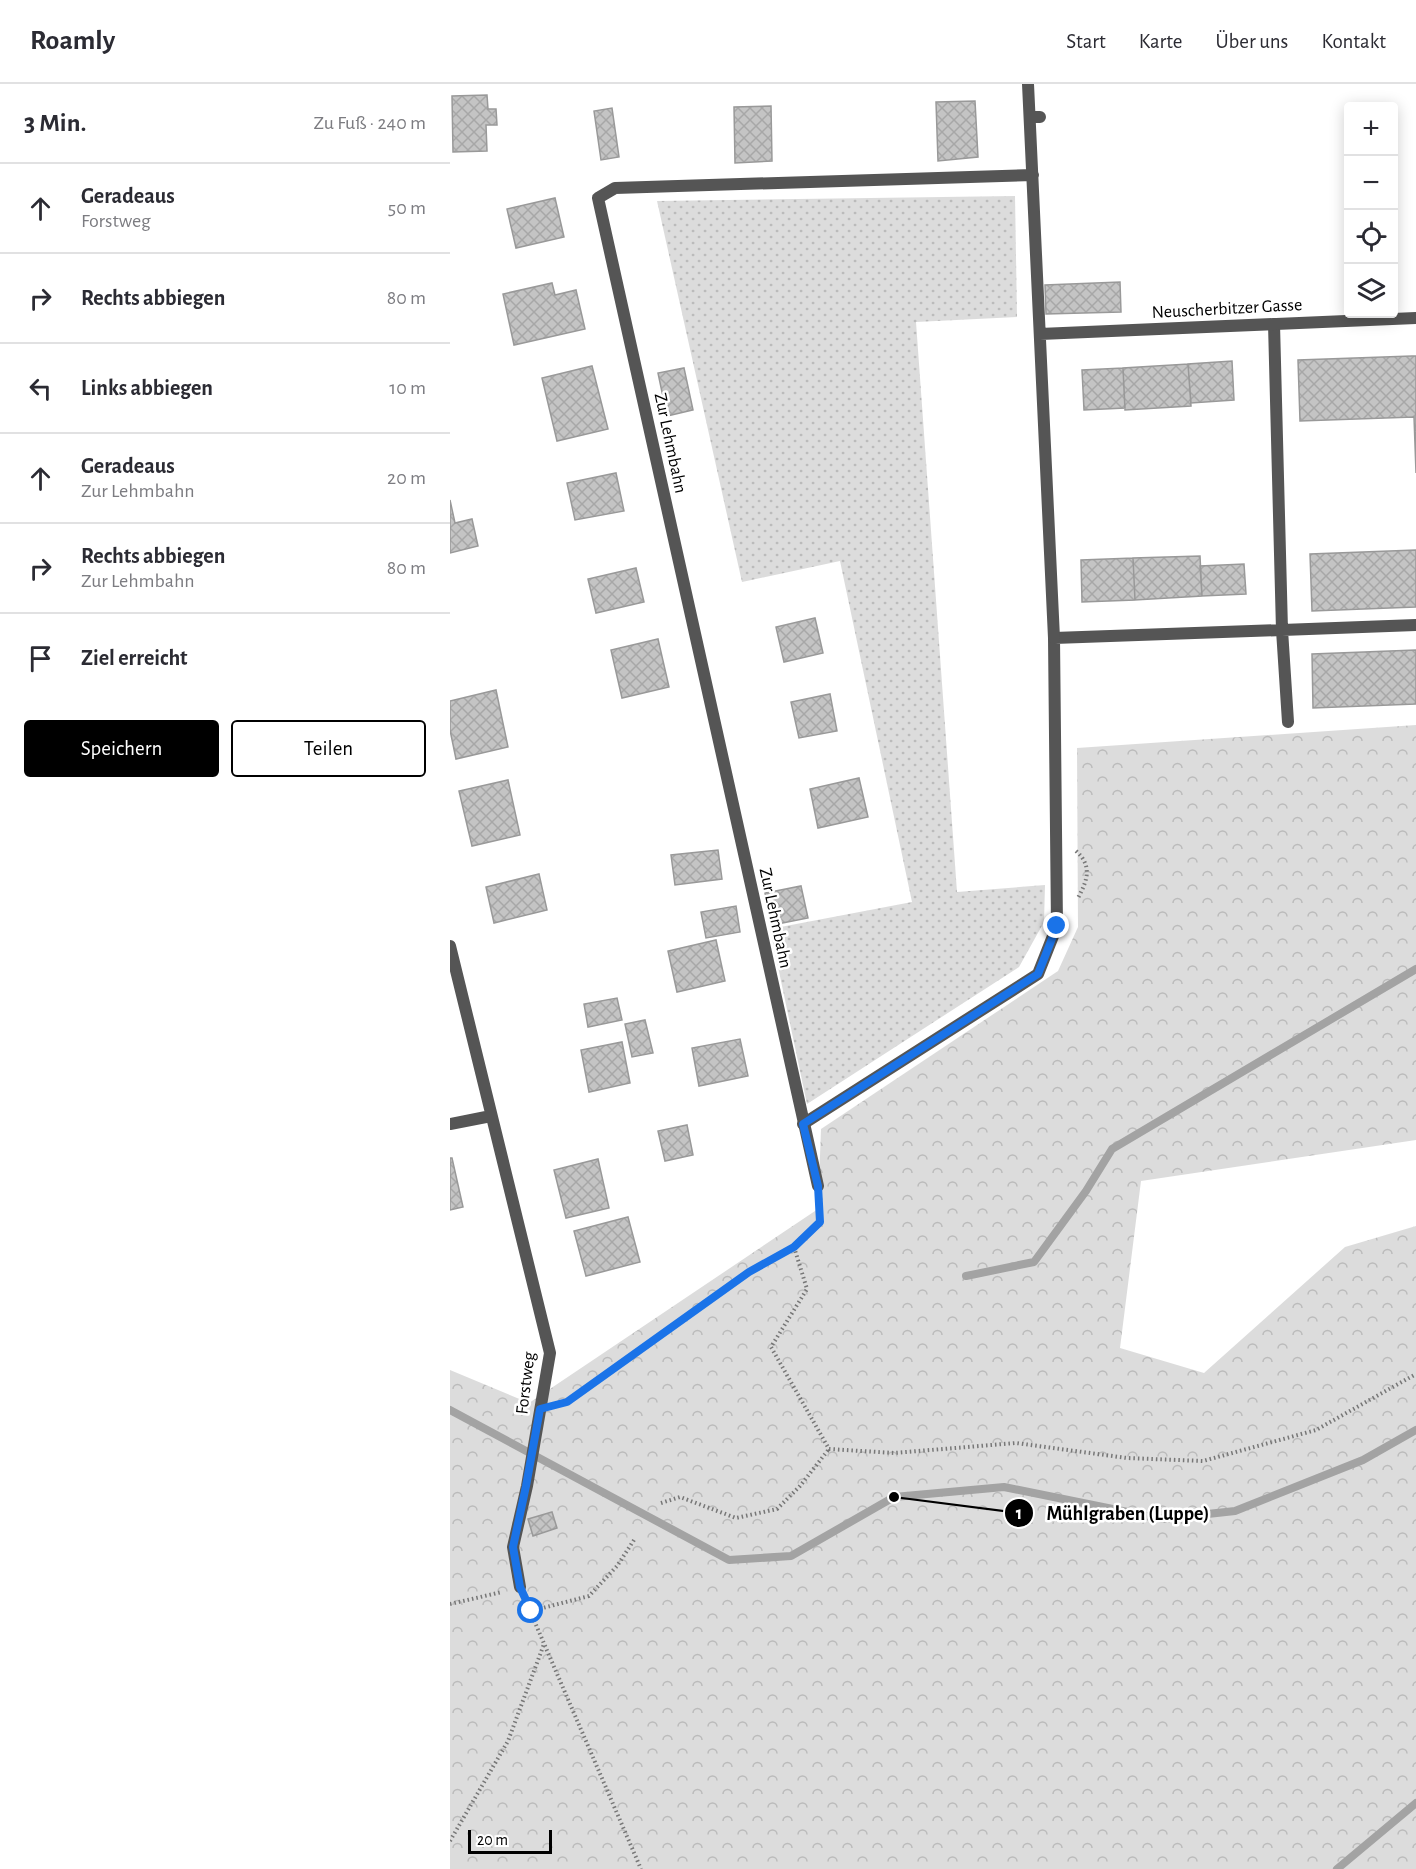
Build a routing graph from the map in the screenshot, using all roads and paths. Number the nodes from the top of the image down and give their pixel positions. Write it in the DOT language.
graph roads {
  1 [pos="1028,84"];
  2 [pos="1033,175"];
  3 [pos="1416,318"];
  4 [pos="1274,324"];
  5 [pos="1040,334"];
  6 [pos="1416,625"];
  7 [pos="1282,630"];
  8 [pos="1054,638"];
  9 [pos="1288,722"];
  10 [pos="450,946"];
  11 [pos="491,1116"];
  12 [pos="450,1124"];
  13 [pos="803,1124"];
  14 [pos="818,1186"];
  15 [pos="794,1247"];
  16 [pos="1416,1374"];
  17 [pos="539,1416"];
  18 [pos="829,1449"];
  19 [pos="662,1503"];
  20 [pos="634,1540"];
  21 [pos="520,1587"];
  22 [pos="450,1604"];
  23 [pos="531,1611"];
  24 [pos="544,1644"];
  25 [pos="450,1841"];
  26 [pos="641,1869"];
  1 -- 2 [label="street"];
  2 -- 5 [label="street"];
  2 -- 13 [label="street, Zur Lehmbahn"];
  3 -- 4 [label="street, Neuscherbitzer Gasse"];
  4 -- 5 [label="street, Neuscherbitzer Gasse"];
  4 -- 7 [label="street"];
  5 -- 8 [label="street"];
  6 -- 7 [label="street"];
  7 -- 8 [label="street"];
  7 -- 9 [label="street"];
  8 -- 13 [label="street"];
  10 -- 11 [label="street, Forstweg"];
  11 -- 12 [label="street"];
  11 -- 17 [label="street, Forstweg"];
  13 -- 14 [label="street, Zur Lehmbahn"];
  14 -- 15 [label="path"];
  15 -- 17 [label="path"];
  15 -- 18 [label="path"];
  16 -- 18 [label="path"];
  17 -- 21 [label="street, Forstweg"];
  18 -- 19 [label="path"];
  20 -- 23 [label="path"];
  21 -- 22 [label="path"];
  21 -- 23 [label="path"];
  23 -- 24 [label="path"];
  24 -- 25 [label="path"];
  24 -- 26 [label="path"];
}
